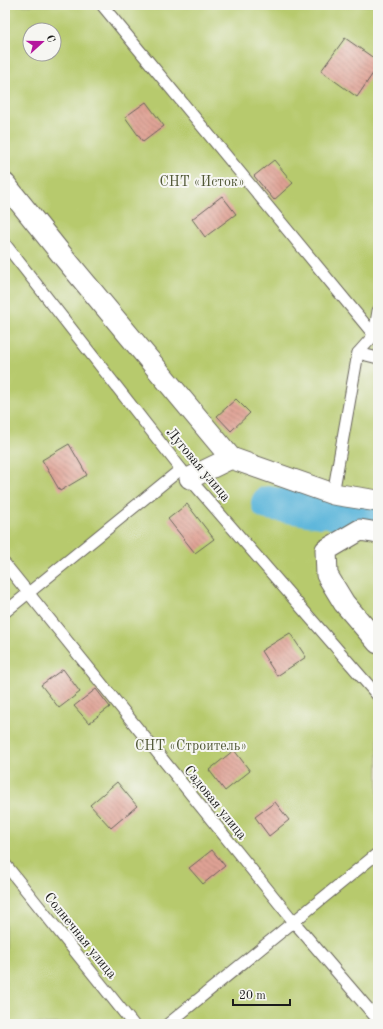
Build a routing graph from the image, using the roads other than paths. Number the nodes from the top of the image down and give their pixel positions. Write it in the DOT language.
graph roads {
  1 [pos="102,5"];
  2 [pos="5,184"];
  3 [pos="5,244"];
  4 [pos="378,311"];
  5 [pos="374,335"];
  6 [pos="358,353"];
  7 [pos="378,358"];
  8 [pos="231,458"];
  9 [pos="186,473"];
  10 [pos="333,494"];
  11 [pos="378,501"];
  12 [pos="378,533"];
  13 [pos="5,564"];
  14 [pos="28,594"];
  15 [pos="5,612"];
  16 [pos="378,643"];
  17 [pos="378,696"];
  18 [pos="378,854"];
  19 [pos="5,864"];
  20 [pos="294,922"];
  21 [pos="378,1020"];
  22 [pos="133,1024"];
  23 [pos="168,1024"];
  1 -- 5 [label="lane"];
  2 -- 8 [label="street"];
  3 -- 9 [label="lane, Луговая улица"];
  4 -- 5 [label="lane"];
  5 -- 6 [label="lane"];
  6 -- 7 [label="lane"];
  6 -- 10 [label="lane"];
  8 -- 9 [label="street"];
  8 -- 10 [label="street"];
  9 -- 14 [label="lane"];
  9 -- 17 [label="lane, Луговая улица"];
  10 -- 11 [label="street"];
  12 -- 16 [label="street"];
  13 -- 14 [label="lane, Садовая улица"];
  14 -- 15 [label="lane"];
  14 -- 20 [label="lane, Садовая улица"];
  18 -- 20 [label="lane"];
  19 -- 22 [label="lane, Солнечная улица"];
  20 -- 21 [label="lane, Садовая улица"];
  20 -- 23 [label="lane"];
}
